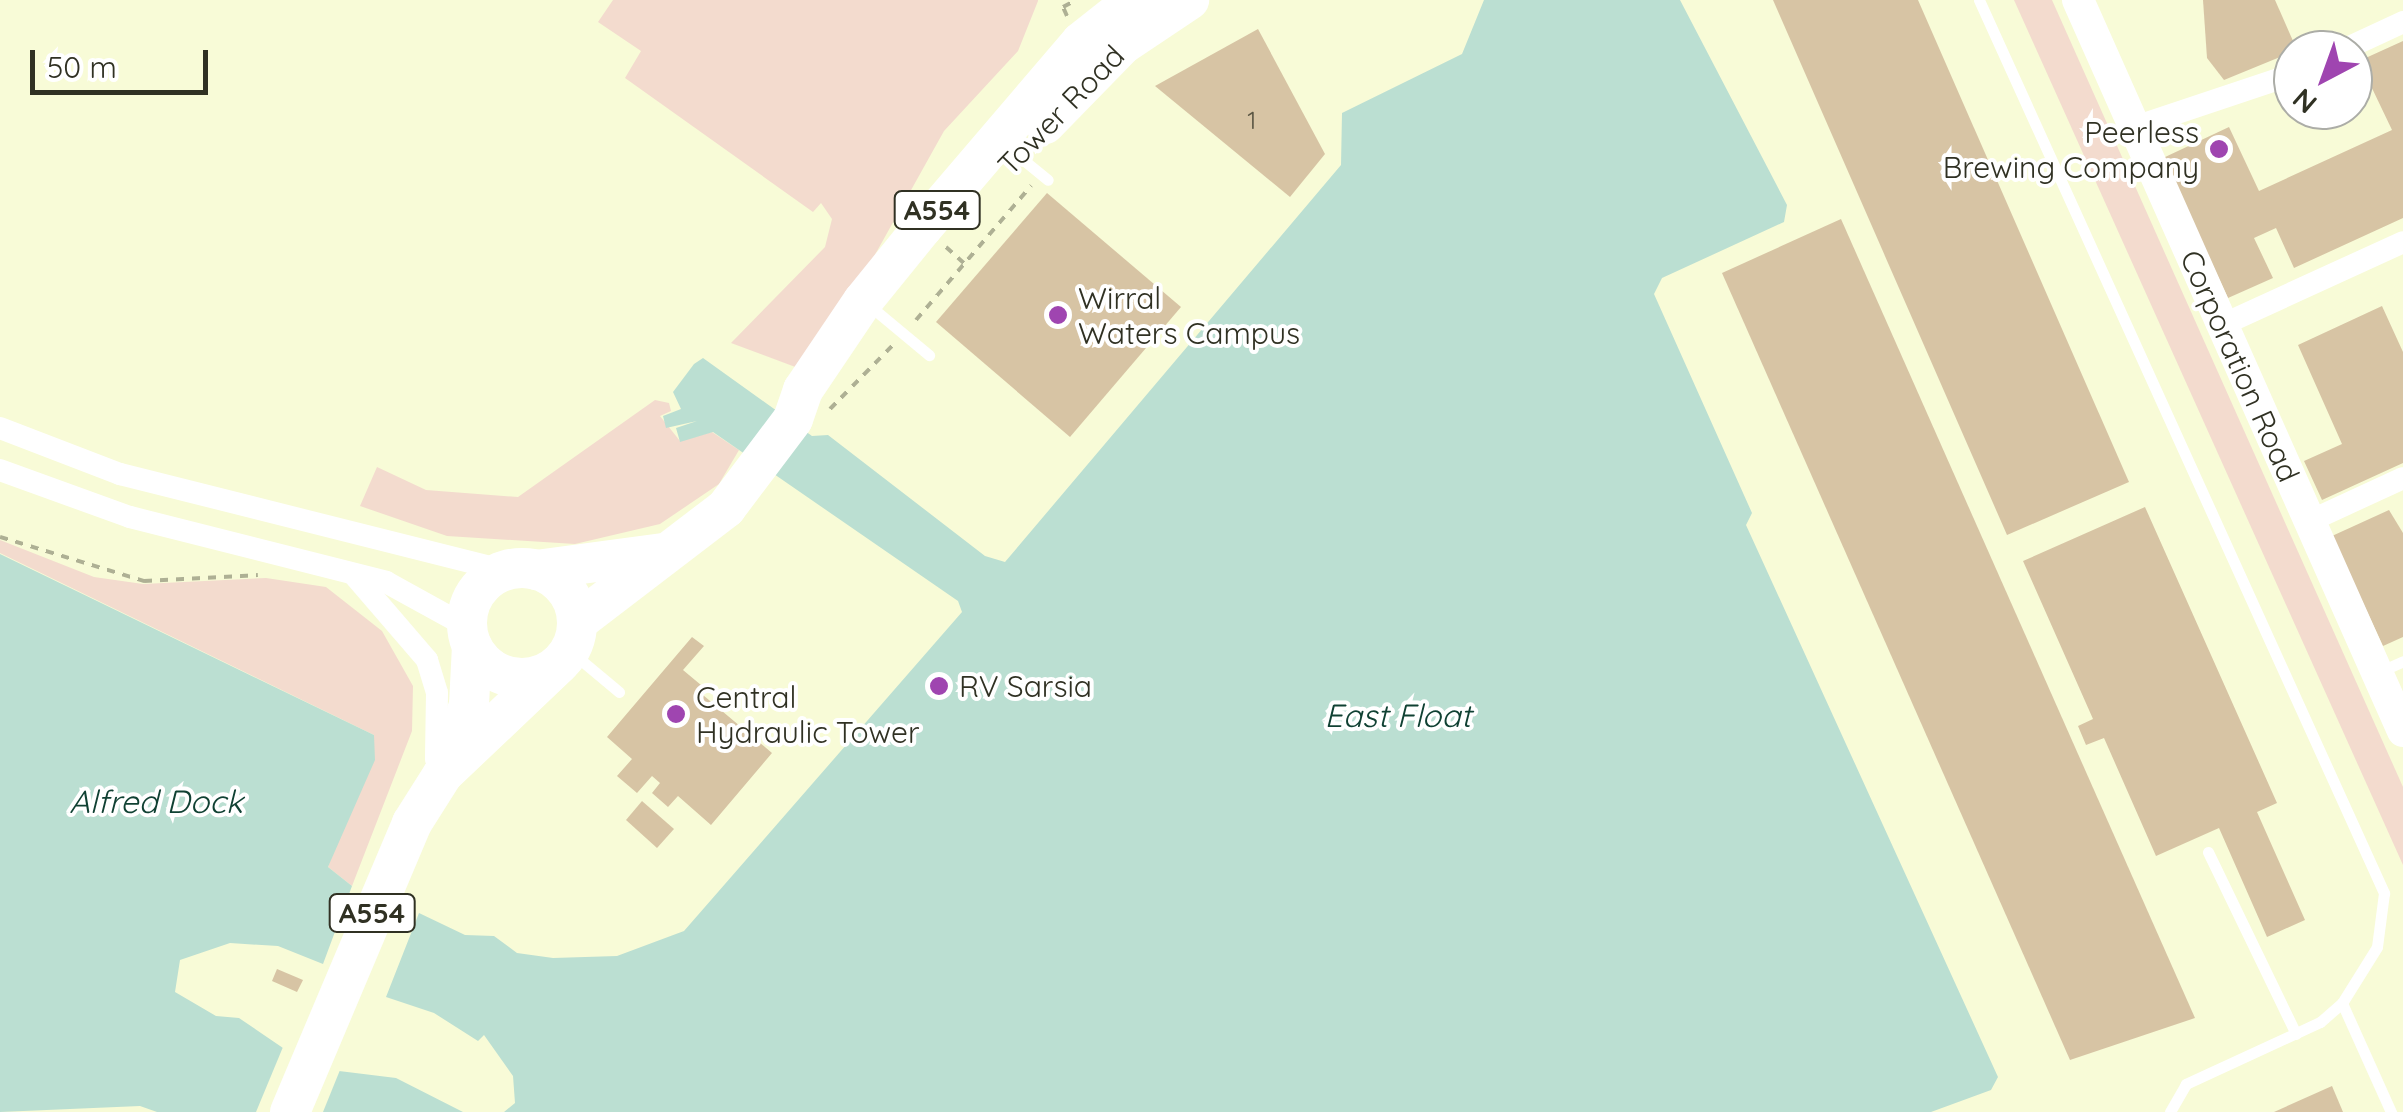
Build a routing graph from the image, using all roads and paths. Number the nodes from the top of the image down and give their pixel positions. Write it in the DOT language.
graph roads {
  1 [pos="1060,0"];
  2 [pos="1190,0"];
  3 [pos="1979,0"];
  4 [pos="2078,0"];
  5 [pos="1063,6"];
  6 [pos="1115,16"];
  7 [pos="2403,22"];
  8 [pos="2373,36"];
  9 [pos="2273,81"];
  10 [pos="2132,128"];
  11 [pos="1015,159"];
  12 [pos="1048,180"];
  13 [pos="2403,242"];
  14 [pos="888,321"];
  15 [pos="2222,325"];
  16 [pos="928,354"];
  17 [pos="804,420"];
  18 [pos="0,428"];
  19 [pos="0,470"];
  20 [pos="2403,478"];
  21 [pos="2310,521"];
  22 [pos="0,536"];
  23 [pos="663,553"];
  24 [pos="348,570"];
  25 [pos="520,571"];
  26 [pos="263,574"];
  27 [pos="470,636"];
  28 [pos="569,646"];
  29 [pos="2390,667"];
  30 [pos="619,692"];
  31 [pos="2403,730"];
  32 [pos="438,783"];
  33 [pos="2208,852"];
  34 [pos="2342,1003"];
  35 [pos="2296,1034"];
  36 [pos="290,1112"];
  37 [pos="2170,1112"];
  38 [pos="2391,1112"];
  1 -- 5 [label="path"];
  2 -- 6 [label="highway, Tower Road / A554"];
  3 -- 34 [label="lane"];
  4 -- 10 [label="main road, Corporation Road"];
  6 -- 11 [label="highway, Tower Road / A554"];
  7 -- 8 [label="street"];
  9 -- 10 [label="street"];
  10 -- 15 [label="main road, Corporation Road"];
  11 -- 12 [label="lane"];
  11 -- 14 [label="highway, Tower Road / A554"];
  11 -- 14 [label="path"];
  13 -- 15 [label="street"];
  14 -- 16 [label="lane"];
  14 -- 17 [label="path"];
  14 -- 17 [label="highway, Tower Road / A554"];
  15 -- 21 [label="main road, Corporation Road"];
  17 -- 23 [label="highway, Tower Road / A554"];
  18 -- 25 [label="street"];
  19 -- 24 [label="street"];
  20 -- 21 [label="street"];
  21 -- 29 [label="main road, Corporation Road"];
  22 -- 26 [label="path"];
  23 -- 25 [label="highway, Tower Road / A554"];
  23 -- 28 [label="highway, Tower Road / A554"];
  24 -- 27 [label="street"];
  24 -- 32 [label="street"];
  25 -- 27 [label="highway, A554"];
  25 -- 28 [label="highway"];
  27 -- 28 [label="highway, A554"];
  27 -- 32 [label="highway, A554"];
  28 -- 30 [label="lane"];
  28 -- 32 [label="highway, A554"];
  29 -- 31 [label="main road, Corporation Road"];
  32 -- 36 [label="highway, A554"];
  33 -- 35 [label="lane"];
  34 -- 35 [label="lane"];
  34 -- 38 [label="lane"];
  35 -- 37 [label="lane"];
}
